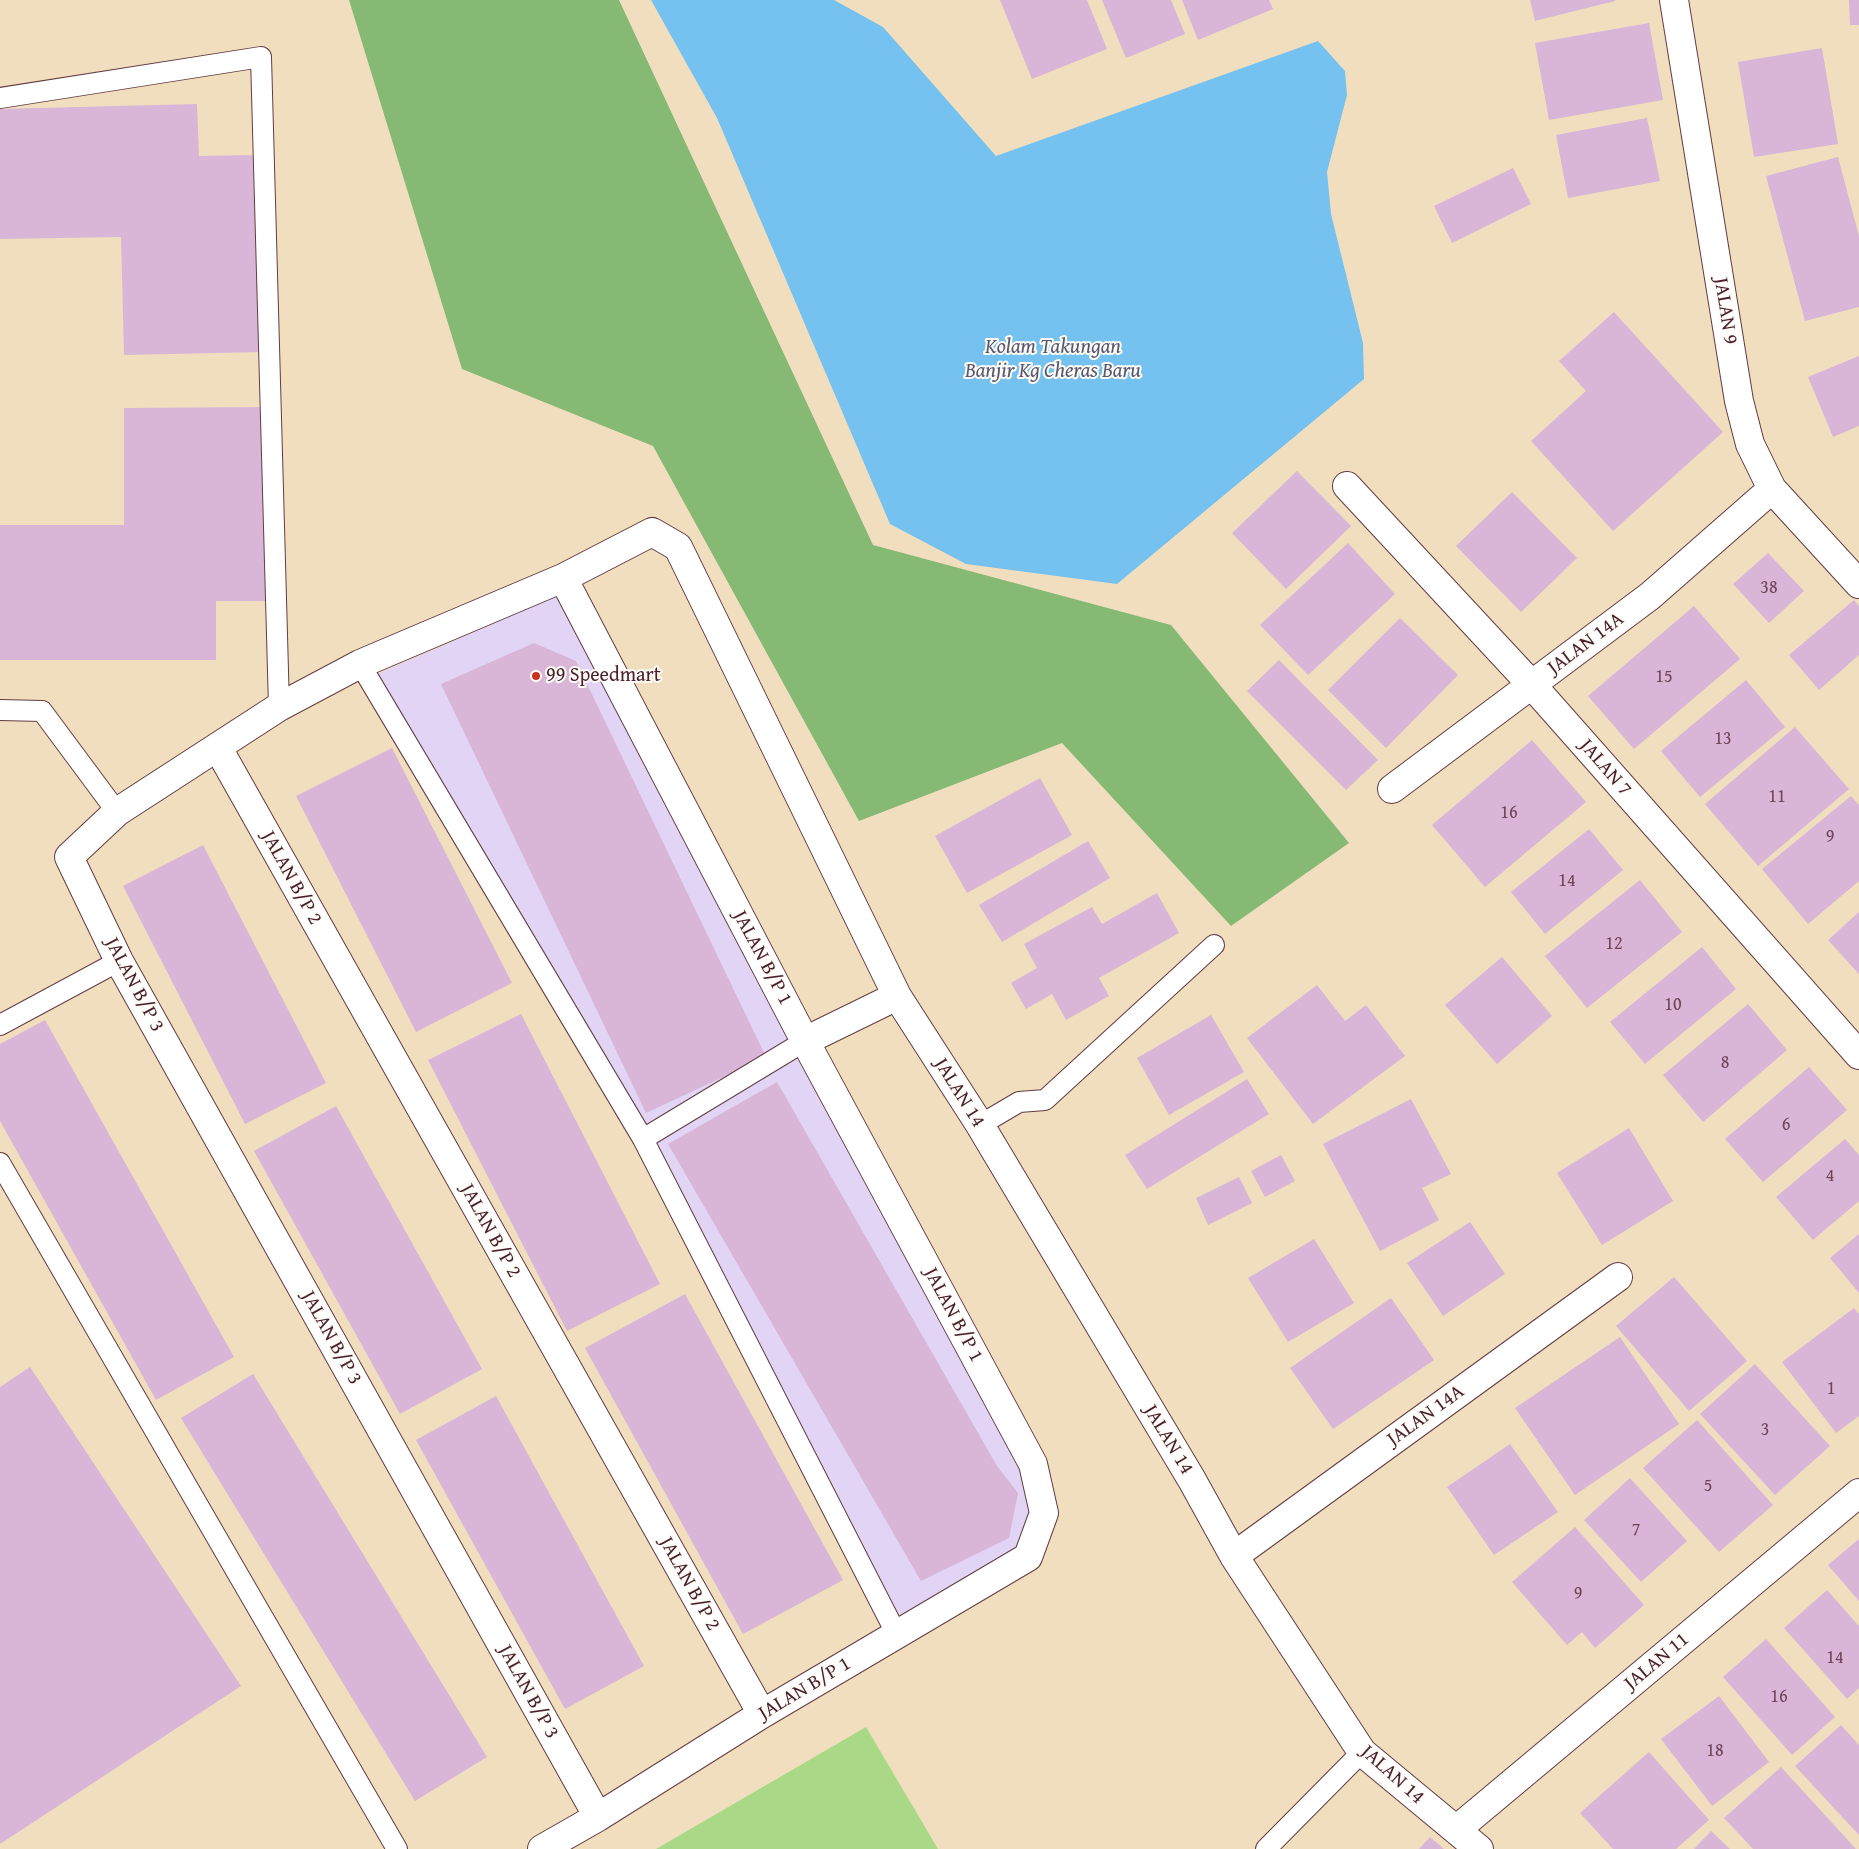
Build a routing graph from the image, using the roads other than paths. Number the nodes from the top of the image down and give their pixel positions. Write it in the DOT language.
graph roads {
  1 [pos="1674,0"];
  2 [pos="0,98"];
  3 [pos="1347,486"];
  4 [pos="1772,489"];
  5 [pos="563,578"];
  6 [pos="1859,584"];
  7 [pos="360,664"];
  8 [pos="1531,684"];
  9 [pos="279,708"];
  10 [pos="0,710"];
  11 [pos="218,748"];
  12 [pos="1392,789"];
  13 [pos="117,812"];
  14 [pos="1214,945"];
  15 [pos="119,960"];
  16 [pos="897,996"];
  17 [pos="0,1025"];
  18 [pos="805,1042"];
  19 [pos="1859,1055"];
  20 [pos="980,1125"];
  21 [pos="643,1139"];
  22 [pos="0,1163"];
  23 [pos="1618,1277"];
  24 [pos="1859,1493"];
  25 [pos="1234,1556"];
  26 [pos="897,1635"];
  27 [pos="762,1714"];
  28 [pos="1362,1752"];
  29 [pos="598,1817"];
  30 [pos="1456,1830"];
  31 [pos="397,1849"];
  32 [pos="542,1849"];
  33 [pos="1266,1849"];
  34 [pos="1479,1849"];
  1 -- 4 [label="street, JALAN 9"];
  2 -- 9 [label="lane"];
  3 -- 8 [label="street, JALAN 7"];
  4 -- 6 [label="street, JALAN 9"];
  4 -- 8 [label="street, JALAN 14A"];
  5 -- 7 [label="street"];
  5 -- 16 [label="street, JALAN 14"];
  5 -- 18 [label="street, JALAN B/P 1"];
  7 -- 9 [label="street"];
  7 -- 21 [label="lane"];
  8 -- 12 [label="street, JALAN 14A"];
  8 -- 19 [label="street, JALAN 7"];
  9 -- 11 [label="street"];
  10 -- 13 [label="lane"];
  11 -- 13 [label="street"];
  11 -- 27 [label="street, JALAN B/P 2"];
  13 -- 15 [label="street, JALAN B/P 3"];
  14 -- 20 [label="lane"];
  15 -- 17 [label="lane"];
  15 -- 29 [label="street, JALAN B/P 3"];
  16 -- 18 [label="street"];
  16 -- 20 [label="street, JALAN 14"];
  18 -- 21 [label="lane"];
  18 -- 26 [label="street, JALAN B/P 1"];
  20 -- 25 [label="street, JALAN 14"];
  21 -- 26 [label="lane"];
  22 -- 31 [label="lane"];
  23 -- 25 [label="street, JALAN 14A"];
  24 -- 30 [label="street, JALAN 11"];
  25 -- 28 [label="street, JALAN 14"];
  26 -- 27 [label="street, JALAN B/P 1"];
  27 -- 29 [label="street, JALAN B/P 1"];
  28 -- 30 [label="street, JALAN 14"];
  28 -- 33 [label="lane"];
  29 -- 32 [label="street, JALAN B/P 1"];
  30 -- 34 [label="street, JALAN 14"];
}
